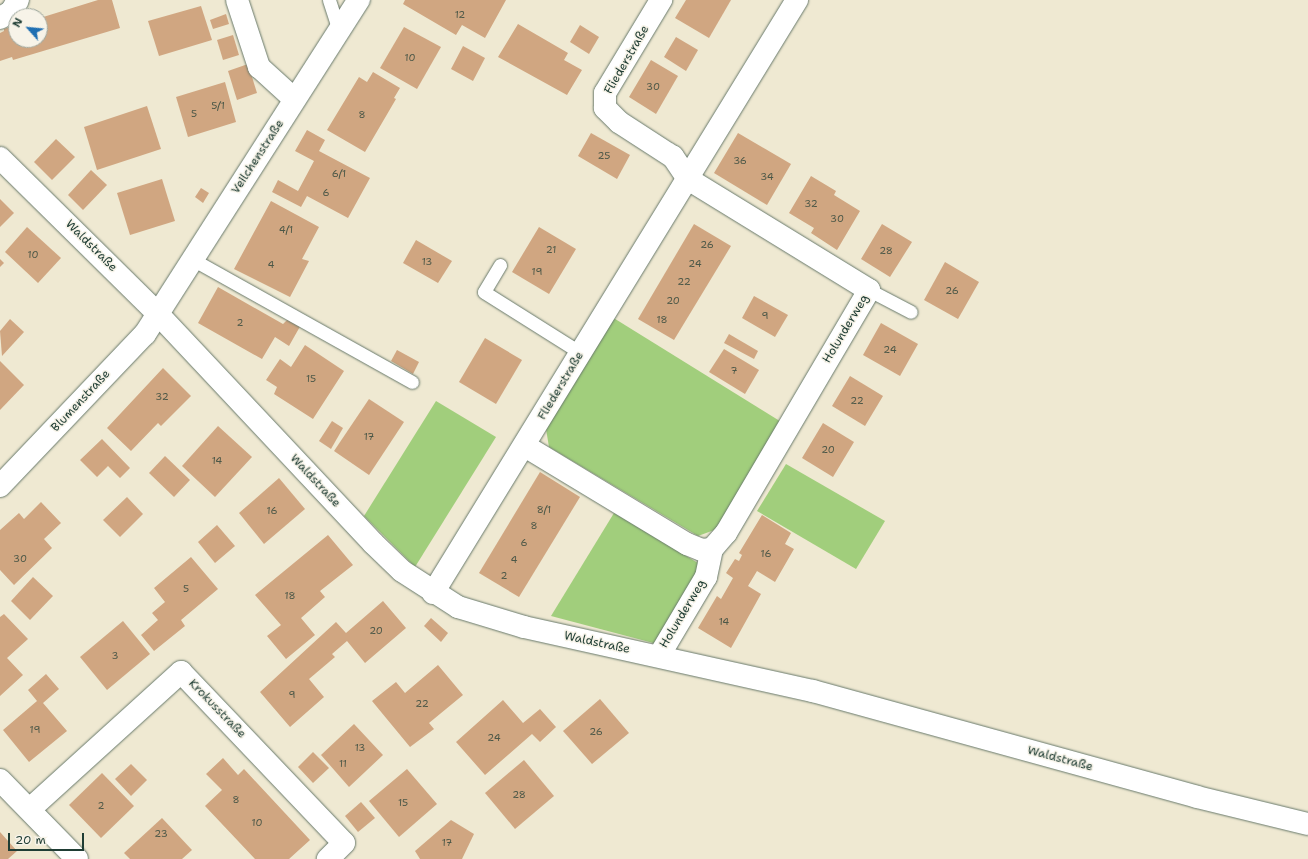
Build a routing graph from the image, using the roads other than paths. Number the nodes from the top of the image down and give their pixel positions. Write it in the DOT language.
graph roads {
  1 [pos="18,0"];
  2 [pos="237,0"];
  3 [pos="329,0"];
  4 [pos="359,0"];
  5 [pos="661,0"];
  6 [pos="797,0"];
  7 [pos="0,18"];
  8 [pos="339,30"];
  9 [pos="294,99"];
  10 [pos="0,158"];
  11 [pos="688,179"];
  12 [pos="192,259"];
  13 [pos="500,265"];
  14 [pos="869,290"];
  15 [pos="911,312"];
  16 [pos="158,314"];
  17 [pos="581,353"];
  18 [pos="412,382"];
  19 [pos="525,446"];
  20 [pos="4,474"];
  21 [pos="712,549"];
  22 [pos="433,593"];
  23 [pos="659,656"];
  24 [pos="0,780"];
  25 [pos="30,809"];
  26 [pos="1308,824"];
  27 [pos="77,859"];
  28 [pos="328,859"];
  1 -- 7 [label="street"];
  2 -- 9 [label="street"];
  3 -- 8 [label="lane"];
  4 -- 8 [label="street, Veilchenstraße"];
  5 -- 11 [label="street, Fliederstraße"];
  6 -- 11 [label="street, Fliederstraße"];
  8 -- 9 [label="street, Veilchenstraße"];
  9 -- 12 [label="street, Veilchenstraße"];
  10 -- 16 [label="street, Waldstraße"];
  11 -- 14 [label="street, Holunderweg"];
  11 -- 17 [label="street, Fliederstraße"];
  12 -- 16 [label="street, Veilchenstraße"];
  12 -- 18 [label="lane"];
  13 -- 17 [label="lane"];
  14 -- 15 [label="lane"];
  14 -- 21 [label="street, Holunderweg"];
  16 -- 20 [label="street, Blumenstraße"];
  16 -- 22 [label="street, Waldstraße"];
  17 -- 19 [label="street, Fliederstraße"];
  19 -- 21 [label="street"];
  19 -- 22 [label="street, Fliederstraße"];
  21 -- 23 [label="street, Holunderweg"];
  22 -- 23 [label="street, Waldstraße"];
  23 -- 26 [label="street, Waldstraße"];
  24 -- 25 [label="street"];
  25 -- 27 [label="street"];
  25 -- 28 [label="street, Krokusstraße"];
}
